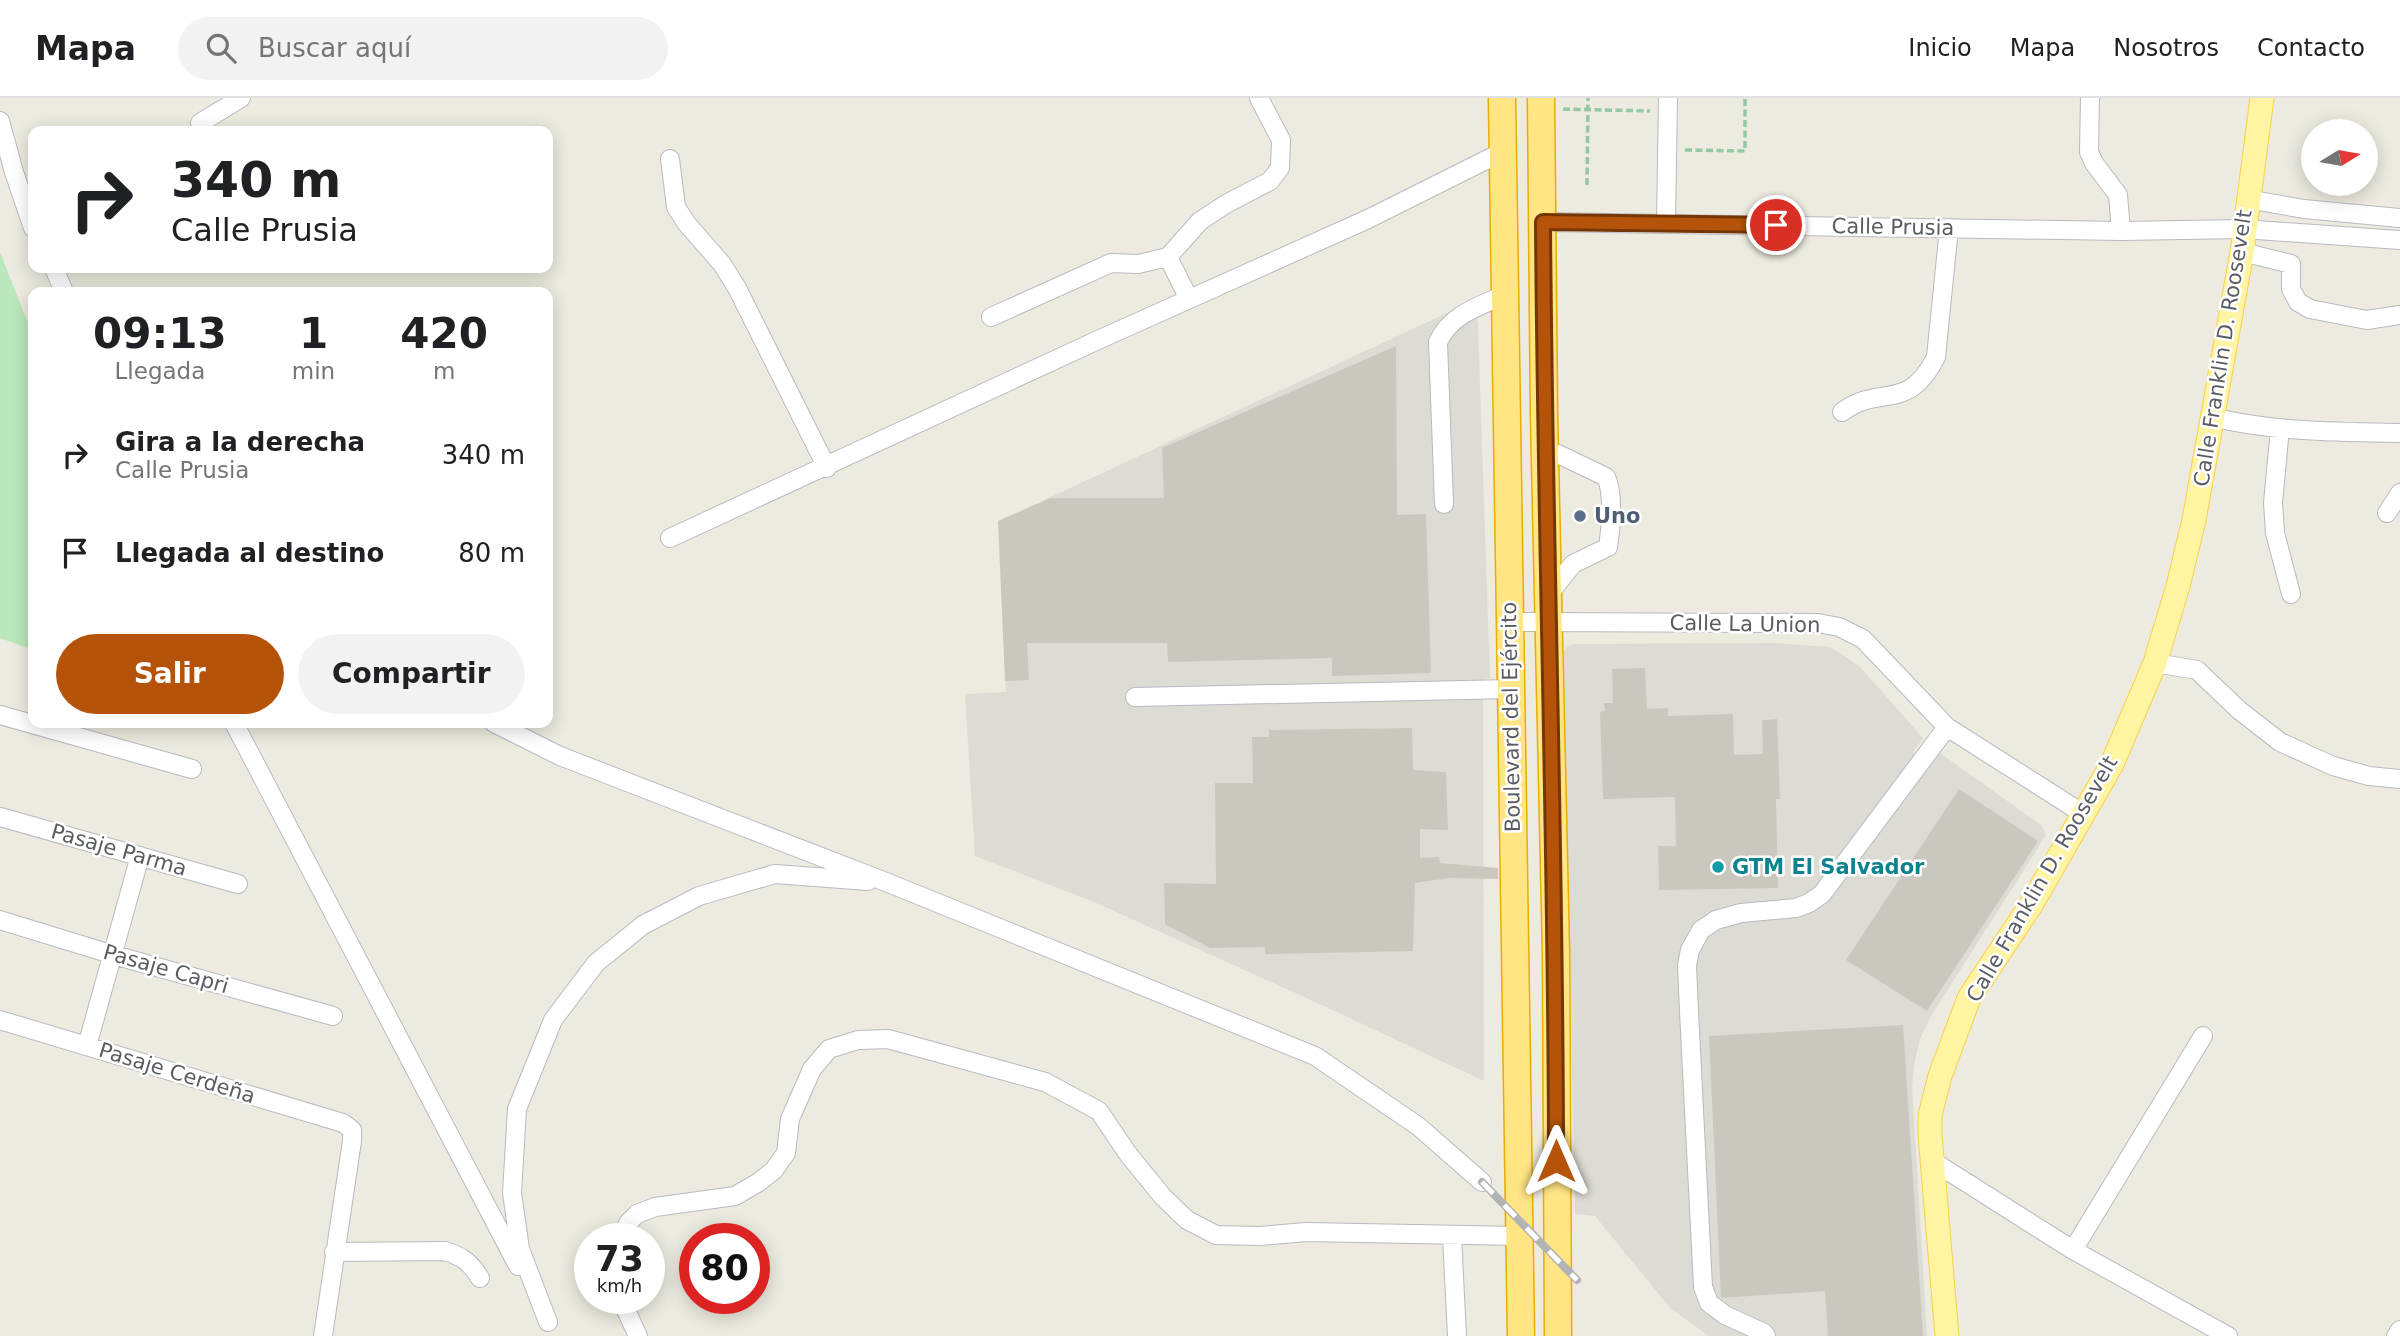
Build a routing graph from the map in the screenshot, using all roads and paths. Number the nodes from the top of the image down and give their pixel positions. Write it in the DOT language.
graph roads {
  1 [pos="241,98"];
  2 [pos="1259,98"];
  3 [pos="1502,98"];
  4 [pos="1588,98"];
  5 [pos="1745,98"];
  6 [pos="2090,98"];
  7 [pos="2262,98"];
  8 [pos="1551,103"];
  9 [pos="1668,105"];
  10 [pos="1588,110"];
  11 [pos="0,121"];
  12 [pos="200,123"];
  13 [pos="1667,150"];
  14 [pos="1502,152"];
  15 [pos="670,159"];
  16 [pos="14,172"];
  17 [pos="1587,185"];
  18 [pos="2247,199"];
  19 [pos="28,207"];
  20 [pos="28,213"];
  21 [pos="2400,218"];
  22 [pos="1543,222"];
  23 [pos="1666,223"];
  24 [pos="1949,228"];
  25 [pos="2243,229"];
  26 [pos="2120,231"];
  27 [pos="2293,232"];
  28 [pos="2400,240"];
  29 [pos="2242,252"];
  30 [pos="1168,257"];
  31 [pos="2291,264"];
  32 [pos="1504,295"];
  33 [pos="1189,299"];
  34 [pos="2400,315"];
  35 [pos="991,317"];
  36 [pos="1842,412"];
  37 [pos="2212,417"];
  38 [pos="2280,429"];
  39 [pos="2400,433"];
  40 [pos="1558,454"];
  41 [pos="827,468"];
  42 [pos="2400,494"];
  43 [pos="1444,504"];
  44 [pos="2387,513"];
  45 [pos="1508,532"];
  46 [pos="1547,535"];
  47 [pos="670,538"];
  48 [pos="2291,594"];
  49 [pos="1548,595"];
  50 [pos="1510,622"];
  51 [pos="1549,622"];
  52 [pos="1549,652"];
  53 [pos="1510,654"];
  54 [pos="2155,663"];
  55 [pos="1511,690"];
  56 [pos="1136,696"];
  57 [pos="0,715"];
  58 [pos="28,723"];
  59 [pos="1947,727"];
  60 [pos="46,728"];
  61 [pos="237,728"];
  62 [pos="504,728"];
  63 [pos="192,769"];
  64 [pos="2400,779"];
  65 [pos="2082,813"];
  66 [pos="0,817"];
  67 [pos="140,856"];
  68 [pos="886,882"];
  69 [pos="238,884"];
  70 [pos="0,920"];
  71 [pos="114,955"];
  72 [pos="333,1016"];
  73 [pos="0,1020"];
  74 [pos="2203,1036"];
  75 [pos="87,1045"];
  76 [pos="1934,1162"];
  77 [pos="1482,1182"];
  78 [pos="628,1223"];
  79 [pos="1452,1236"];
  80 [pos="1520,1237"];
  81 [pos="2073,1250"];
  82 [pos="334,1252"];
  83 [pos="480,1278"];
  84 [pos="628,1314"];
  85 [pos="551,1329"];
  86 [pos="2202,1330"];
  87 [pos="2400,1330"];
  88 [pos="323,1336"];
  89 [pos="638,1336"];
  90 [pos="1457,1336"];
  91 [pos="1521,1336"];
  92 [pos="1558,1336"];
  93 [pos="1766,1336"];
  94 [pos="1947,1336"];
  95 [pos="2228,1336"];
  96 [pos="2396,1336"];
  1 -- 12 [label="street"];
  2 -- 30 [label="street"];
  3 -- 14 [label="highway, Boulevard del Ejército"];
  4 -- 10 [label="path"];
  5 -- 13 [label="path"];
  6 -- 26 [label="street"];
  7 -- 18 [label="main road, Calle Franklin D. Roosevelt"];
  8 -- 10 [label="path"];
  8 -- 22 [label="highway, Boulevard del Ejército"];
  9 -- 10 [label="path"];
  9 -- 13 [label="street"];
  10 -- 17 [label="path"];
  11 -- 16 [label="street"];
  13 -- 23 [label="street"];
  14 -- 32 [label="highway, Boulevard del Ejército"];
  14 -- 33 [label="street"];
  15 -- 41 [label="street"];
  16 -- 19 [label="street"];
  16 -- 20 [label="street"];
  18 -- 21 [label="street"];
  18 -- 25 [label="main road, Calle Franklin D. Roosevelt"];
  22 -- 23 [label="street, Calle Prusia"];
  22 -- 46 [label="highway, Boulevard del Ejército"];
  23 -- 24 [label="street, Calle Prusia"];
  24 -- 26 [label="street, Calle Prusia"];
  24 -- 36 [label="street"];
  25 -- 26 [label="street, Calle Prusia"];
  25 -- 27 [label="street, Calle Prusia"];
  25 -- 29 [label="main road, Calle Franklin D. Roosevelt"];
  27 -- 28 [label="street, Calle Prusia"];
  27 -- 31 [label="street"];
  29 -- 31 [label="street"];
  29 -- 37 [label="main road, Calle Franklin D. Roosevelt"];
  30 -- 33 [label="street"];
  30 -- 35 [label="street"];
  31 -- 34 [label="street"];
  32 -- 43 [label="street"];
  32 -- 45 [label="highway, Boulevard del Ejército"];
  33 -- 41 [label="street"];
  37 -- 38 [label="street"];
  37 -- 54 [label="main road, Calle Franklin D. Roosevelt"];
  38 -- 39 [label="street"];
  38 -- 48 [label="street"];
  40 -- 49 [label="street"];
  41 -- 47 [label="street"];
  42 -- 44 [label="street"];
  45 -- 46 [label="highway"];
  45 -- 50 [label="highway, Boulevard del Ejército"];
  46 -- 49 [label="highway, Boulevard del Ejército"];
  49 -- 51 [label="highway, Boulevard del Ejército"];
  50 -- 51 [label="street, Calle La Union"];
  50 -- 53 [label="highway, Boulevard del Ejército"];
  51 -- 52 [label="highway, Boulevard del Ejército"];
  51 -- 59 [label="street, Calle La Union"];
  52 -- 53 [label="highway"];
  52 -- 92 [label="highway, Boulevard del Ejército"];
  53 -- 55 [label="highway, Boulevard del Ejército"];
  54 -- 64 [label="street"];
  54 -- 65 [label="main road, Calle Franklin D. Roosevelt"];
  55 -- 56 [label="street"];
  55 -- 80 [label="highway, Boulevard del Ejército"];
  57 -- 58 [label="street"];
  59 -- 65 [label="street, Calle La Union"];
  59 -- 93 [label="street"];
  60 -- 63 [label="street"];
  61 -- 85 [label="street"];
  62 -- 68 [label="street"];
  65 -- 76 [label="main road, Calle Franklin D. Roosevelt"];
  66 -- 67 [label="street, Pasaje Parma"];
  67 -- 69 [label="street, Pasaje Parma"];
  67 -- 71 [label="street"];
  68 -- 77 [label="street"];
  68 -- 85 [label="street"];
  70 -- 71 [label="street, Pasaje Capri"];
  71 -- 72 [label="street, Pasaje Capri"];
  71 -- 75 [label="street"];
  73 -- 75 [label="street, Pasaje Cerdeña"];
  74 -- 81 [label="street"];
  75 -- 82 [label="street, Pasaje Cerdeña"];
  76 -- 81 [label="street"];
  76 -- 94 [label="main road, Calle Franklin D. Roosevelt"];
  78 -- 79 [label="street"];
  79 -- 80 [label="street"];
  79 -- 90 [label="street"];
  80 -- 91 [label="highway, Boulevard del Ejército"];
  81 -- 86 [label="street"];
  82 -- 83 [label="street"];
  82 -- 88 [label="street"];
  84 -- 89 [label="street"];
  86 -- 95 [label="street"];
  87 -- 96 [label="street"];
}
